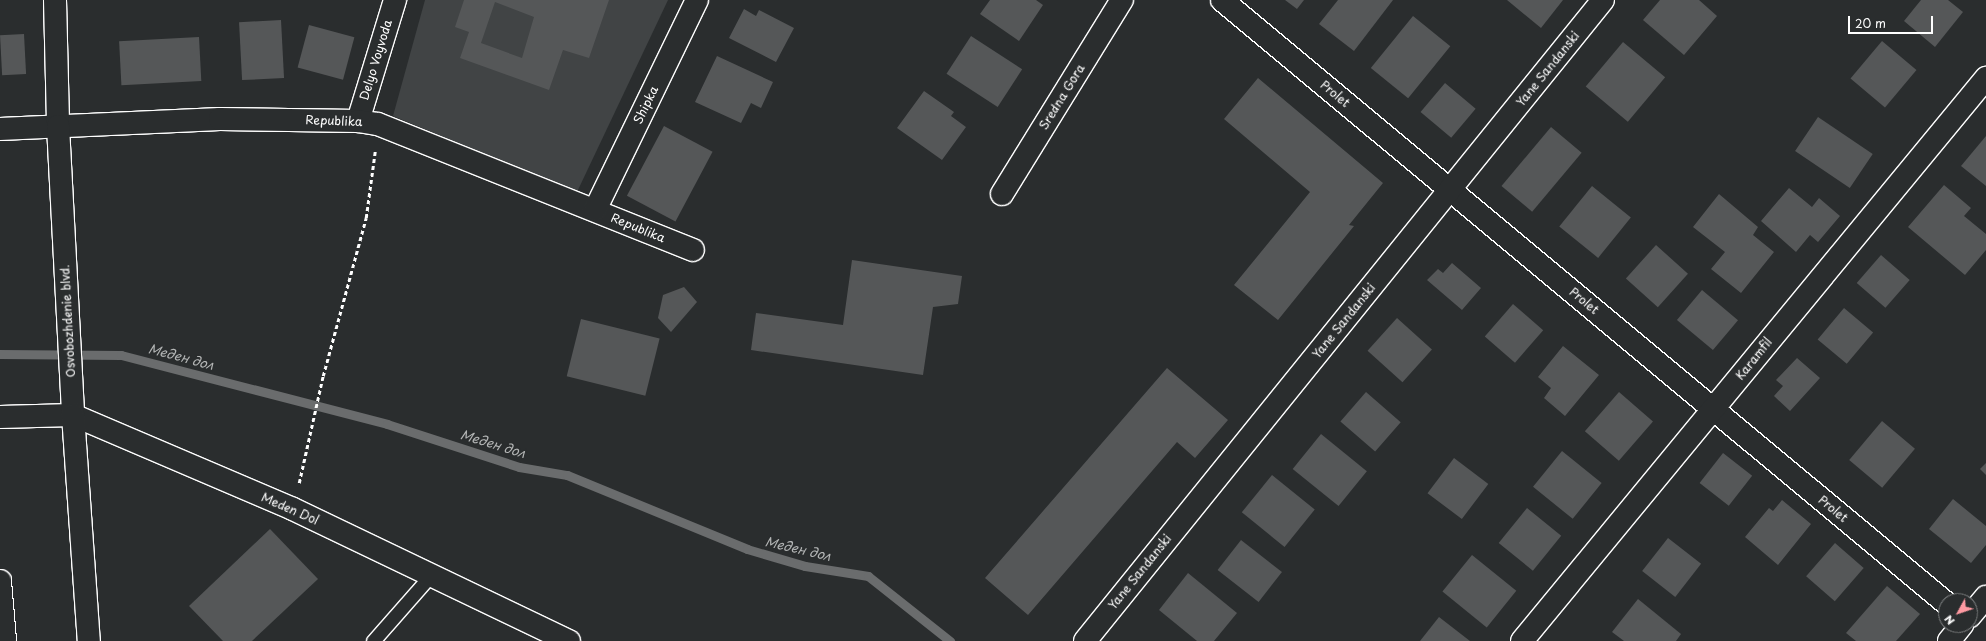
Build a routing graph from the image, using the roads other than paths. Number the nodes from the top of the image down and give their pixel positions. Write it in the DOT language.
graph roads {
  1 [pos="55,0"];
  2 [pos="395,0"];
  3 [pos="697,0"];
  4 [pos="1122,0"];
  5 [pos="1222,0"];
  6 [pos="1603,0"];
  7 [pos="1986,78"];
  8 [pos="368,122"];
  9 [pos="58,126"];
  10 [pos="0,129"];
  11 [pos="1450,190"];
  12 [pos="1002,194"];
  13 [pos="595,210"];
  14 [pos="693,250"];
  15 [pos="1713,409"];
  16 [pos="73,415"];
  17 [pos="0,416"];
  18 [pos="431,575"];
  19 [pos="0,581"];
  20 [pos="1938,596"];
  21 [pos="1986,597"];
  22 [pos="1978,606"];
  23 [pos="1956,633"];
  24 [pos="5,641"];
  25 [pos="89,641"];
  26 [pos="373,641"];
  27 [pos="569,641"];
  28 [pos="1085,641"];
  29 [pos="1522,641"];
  30 [pos="1949,641"];
  1 -- 9 [label="street, Osvobozhdenie blvd."];
  2 -- 8 [label="street, Delyo Voyvoda"];
  3 -- 13 [label="street, Shipka"];
  4 -- 12 [label="street, Sredna Gora"];
  5 -- 11 [label="street, Prolet"];
  6 -- 11 [label="street, Yane Sandanski"];
  7 -- 15 [label="street, Karamfil"];
  8 -- 9 [label="street, Republika"];
  8 -- 13 [label="street, Republika"];
  9 -- 10 [label="street, Republika"];
  9 -- 16 [label="street, Osvobozhdenie blvd."];
  11 -- 15 [label="street, Prolet"];
  11 -- 28 [label="street, Yane Sandanski"];
  13 -- 14 [label="street, Republika"];
  15 -- 20 [label="street, Prolet"];
  15 -- 29 [label="street, Karamfil"];
  16 -- 17 [label="street, Meden Dol"];
  16 -- 18 [label="street, Meden Dol"];
  16 -- 25 [label="street, Osvobozhdenie blvd."];
  18 -- 26 [label="lane"];
  18 -- 27 [label="street, Meden Dol"];
  19 -- 24 [label="street"];
  21 -- 22 [label="street"];
  23 -- 30 [label="street"];
}
